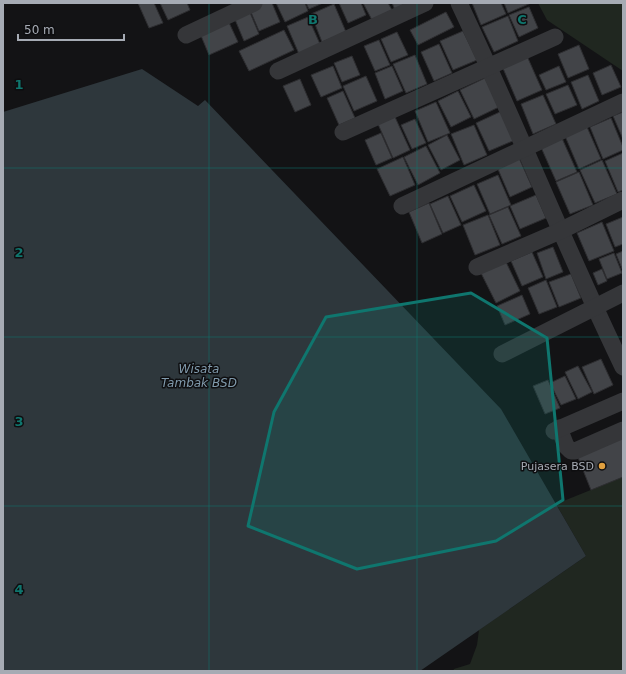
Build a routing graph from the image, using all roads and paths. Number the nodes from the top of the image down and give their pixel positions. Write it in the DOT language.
graph roads {
  1 [pos="254,3"];
  2 [pos="425,3"];
  3 [pos="459,3"];
  4 [pos="186,35"];
  5 [pos="555,37"];
  6 [pos="489,66"];
  7 [pos="278,71"];
  8 [pos="623,102"];
  9 [pos="343,132"];
  10 [pos="524,148"];
  11 [pos="623,200"];
  12 [pos="402,206"];
  13 [pos="560,231"];
  14 [pos="477,267"];
  15 [pos="623,293"];
  16 [pos="594,308"];
  17 [pos="502,354"];
  18 [pos="623,368"];
  19 [pos="623,401"];
  20 [pos="623,430"];
  1 -- 4 [label="street"];
  2 -- 7 [label="street"];
  3 -- 6 [label="street"];
  5 -- 6 [label="street"];
  6 -- 9 [label="street"];
  6 -- 10 [label="street"];
  8 -- 10 [label="street"];
  10 -- 12 [label="street"];
  10 -- 13 [label="street"];
  11 -- 13 [label="street"];
  13 -- 14 [label="street"];
  13 -- 16 [label="street"];
  15 -- 16 [label="street"];
  16 -- 17 [label="street"];
  16 -- 18 [label="street"];
  19 -- 20 [label="street"];
}
